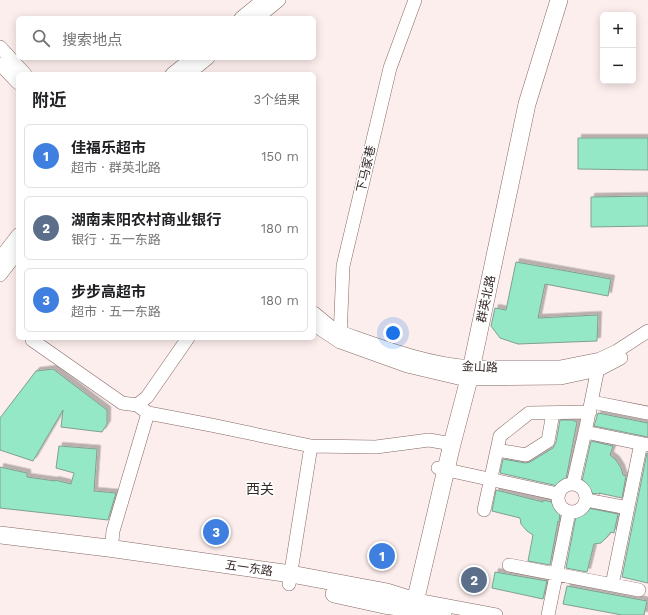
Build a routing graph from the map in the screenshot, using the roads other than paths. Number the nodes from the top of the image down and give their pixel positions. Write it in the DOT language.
graph roads {
  1 [pos="263,0"];
  2 [pos="279,0"];
  3 [pos="415,0"];
  4 [pos="548,0"];
  5 [pos="559,0"];
  6 [pos="243,16"];
  7 [pos="259,16"];
  8 [pos="0,47"];
  9 [pos="190,60"];
  10 [pos="206,60"];
  11 [pos="0,64"];
  12 [pos="23,72"];
  13 [pos="174,72"];
  14 [pos="190,72"];
  15 [pos="16,81"];
  16 [pos="16,238"];
  17 [pos="16,255"];
  18 [pos="0,258"];
  19 [pos="0,275"];
  20 [pos="316,315"];
  21 [pos="316,326"];
  22 [pos="648,330"];
  23 [pos="340,337"];
  24 [pos="32,340"];
  25 [pos="187,340"];
  26 [pos="648,341"];
  27 [pos="599,365"];
  28 [pos="465,373"];
  29 [pos="137,405"];
  30 [pos="591,407"];
  31 [pos="148,413"];
  32 [pos="553,413"];
  33 [pos="648,413"];
  34 [pos="585,432"];
  35 [pos="448,443"];
  36 [pos="645,444"];
  37 [pos="311,446"];
  38 [pos="497,450"];
  39 [pos="442,469"];
  40 [pos="490,480"];
  41 [pos="573,484"];
  42 [pos="558,494"];
  43 [pos="586,500"];
  44 [pos="628,508"];
  45 [pos="484,510"];
  46 [pos="569,512"];
  47 [pos="0,535"];
  48 [pos="112,541"];
  49 [pos="0,544"];
  50 [pos="509,566"];
  51 [pos="556,574"];
  52 [pos="290,579"];
  53 [pos="612,585"];
  54 [pos="639,590"];
  55 [pos="409,608"];
  56 [pos="445,615"];
  57 [pos="496,615"];
  58 [pos="548,615"];
  1 -- 6 [label="street"];
  2 -- 7 [label="street"];
  3 -- 23 [label="street, 下马家巷"];
  4 -- 28 [label="main road, 群英北路"];
  5 -- 28 [label="main road, 群英北路"];
  8 -- 12 [label="street"];
  9 -- 13 [label="street"];
  10 -- 14 [label="street"];
  11 -- 15 [label="street"];
  16 -- 18 [label="street"];
  17 -- 19 [label="street"];
  20 -- 23 [label="street, 金山路"];
  21 -- 23 [label="street, 金山路"];
  22 -- 27 [label="street, 金山路"];
  23 -- 28 [label="street, 金山路"];
  24 -- 29 [label="street"];
  25 -- 29 [label="street"];
  26 -- 27 [label="street, 金山路"];
  27 -- 28 [label="street, 金山路"];
  27 -- 30 [label="street"];
  28 -- 35 [label="main road, 群英北路"];
  29 -- 31 [label="street"];
  30 -- 32 [label="street"];
  30 -- 33 [label="street"];
  30 -- 34 [label="street"];
  31 -- 37 [label="street"];
  31 -- 48 [label="street"];
  32 -- 38 [label="street"];
  32 -- 38 [label="street"];
  34 -- 36 [label="street"];
  34 -- 41 [label="street"];
  35 -- 37 [label="street"];
  35 -- 39 [label="main road, 群英北路"];
  36 -- 44 [label="street"];
  37 -- 52 [label="street"];
  38 -- 40 [label="street"];
  39 -- 40 [label="street"];
  39 -- 55 [label="main road, 群英北路"];
  40 -- 42 [label="street"];
  40 -- 45 [label="street"];
  41 -- 42 [label="street"];
  41 -- 43 [label="street"];
  42 -- 46 [label="street"];
  43 -- 44 [label="street"];
  43 -- 46 [label="street"];
  44 -- 53 [label="street"];
  46 -- 51 [label="street"];
  47 -- 52 [label="main road, 五一东路"];
  49 -- 52 [label="main road, 五一东路"];
  50 -- 51 [label="street"];
  51 -- 53 [label="street"];
  51 -- 58 [label="street"];
  52 -- 55 [label="main road, 五一东路"];
  53 -- 54 [label="street"];
  55 -- 56 [label="street, 五一东路"];
  55 -- 57 [label="street, 五一东路"];
}
